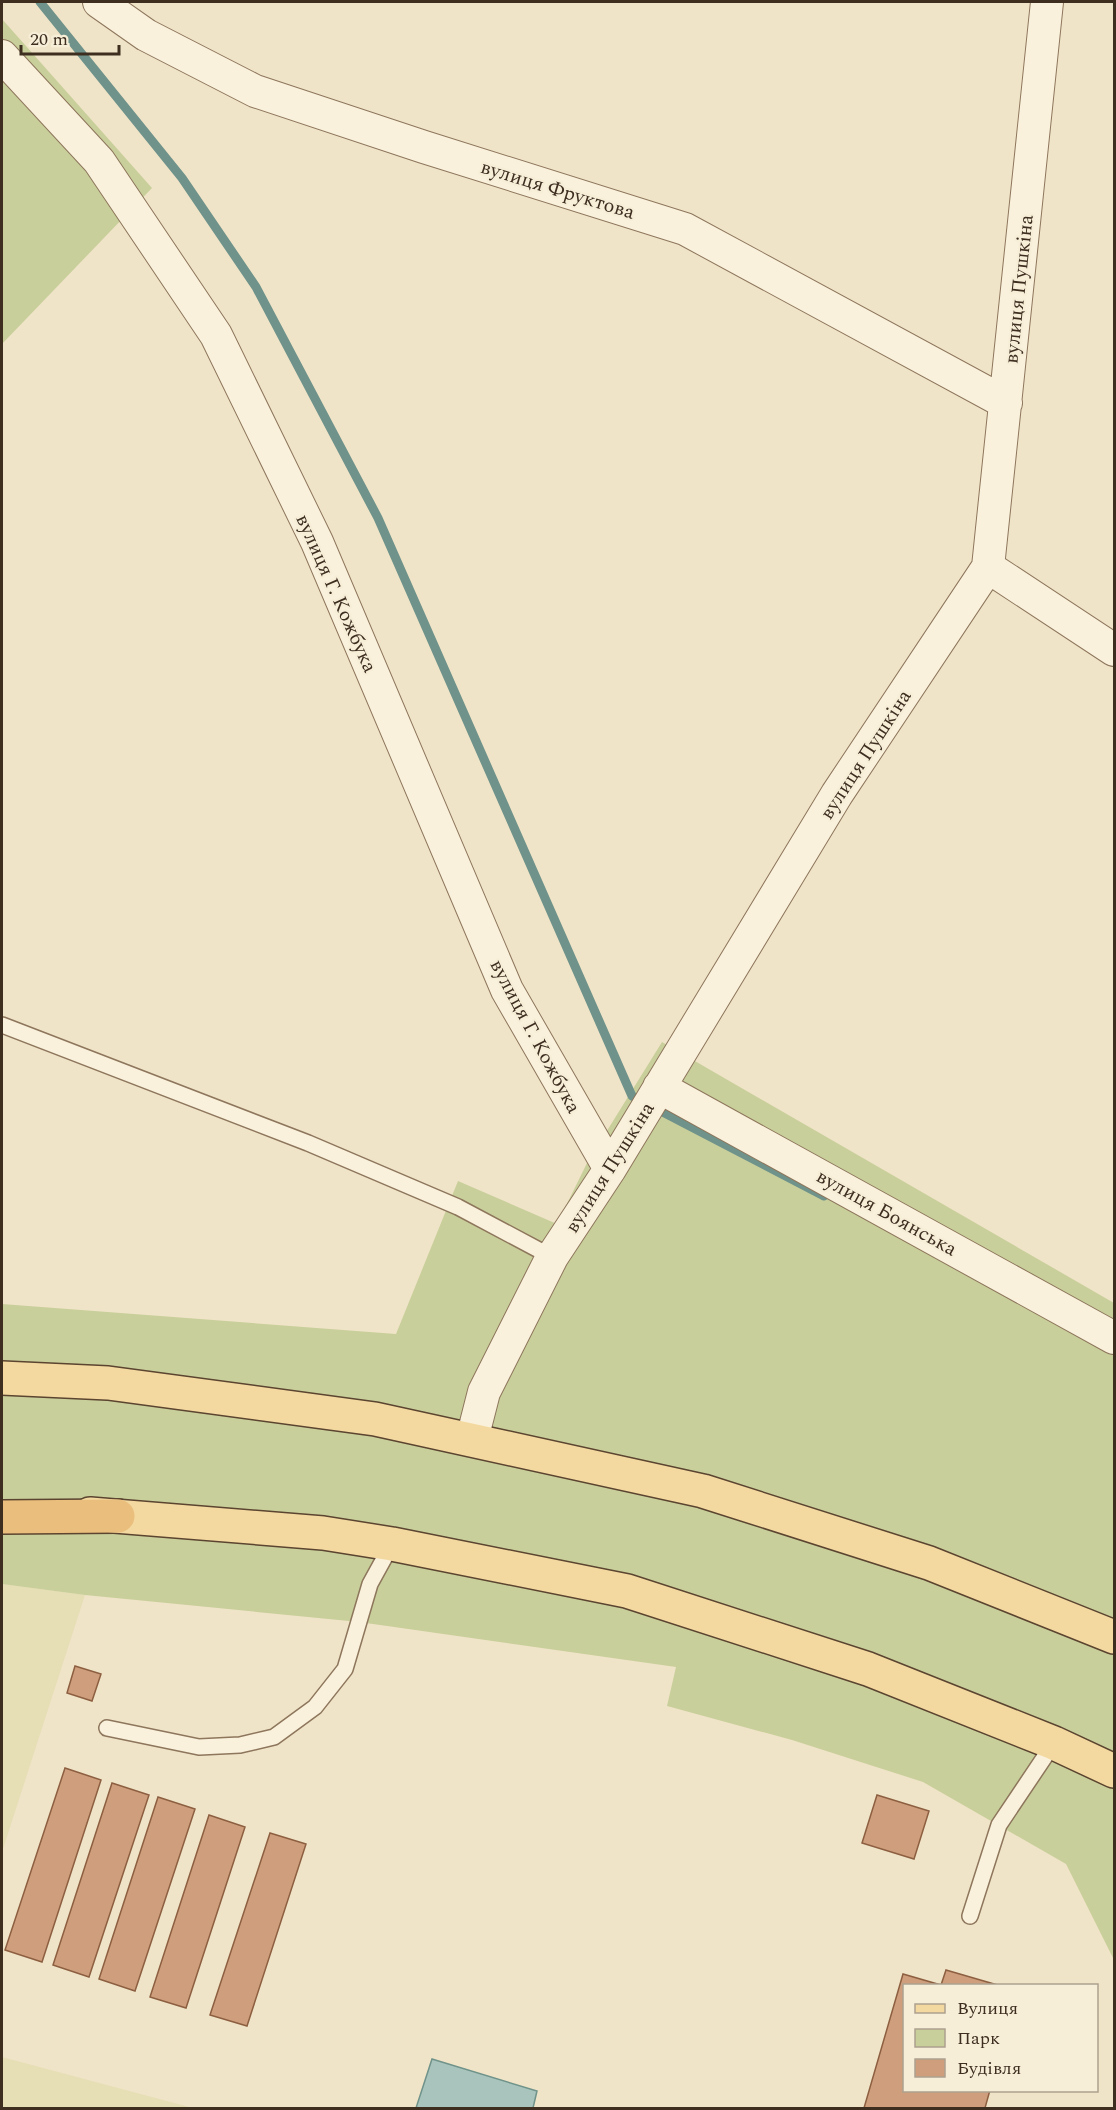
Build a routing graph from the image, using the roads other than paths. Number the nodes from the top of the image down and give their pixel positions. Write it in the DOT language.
graph roads {
  1 [pos="99,2"];
  2 [pos="1047,2"];
  3 [pos="2,56"];
  4 [pos="1006,403"];
  5 [pos="988,567"];
  6 [pos="1114,650"];
  7 [pos="2,1025"];
  8 [pos="659,1087"];
  9 [pos="610,1169"];
  10 [pos="552,1257"];
  11 [pos="1114,1338"];
  12 [pos="2,1377"];
  13 [pos="472,1439"];
  14 [pos="2,1507"];
  15 [pos="2,1516"];
  16 [pos="118,1516"];
  17 [pos="392,1544"];
  18 [pos="1114,1637"];
  19 [pos="107,1728"];
  20 [pos="1054,1743"];
  21 [pos="1114,1771"];
  22 [pos="970,1917"];
  1 -- 4 [label="street, вулиця Фруктова"];
  2 -- 4 [label="street, вулиця Пушкіна"];
  3 -- 9 [label="street, вулиця Г. Кожбука"];
  4 -- 5 [label="street, вулиця Пушкіна"];
  5 -- 6 [label="street"];
  5 -- 8 [label="street, вулиця Пушкіна"];
  7 -- 10 [label="lane"];
  8 -- 9 [label="street, вулиця Пушкіна"];
  8 -- 11 [label="street, вулиця Боянська"];
  9 -- 10 [label="street, вулиця Пушкіна"];
  10 -- 13 [label="street, вулиця Пушкіна"];
  12 -- 13 [label="main road"];
  13 -- 18 [label="main road"];
  14 -- 16 [label="main road"];
  15 -- 16 [label="highway"];
  16 -- 17 [label="main road"];
  17 -- 19 [label="lane"];
  17 -- 20 [label="main road"];
  20 -- 21 [label="main road"];
  20 -- 22 [label="lane"];
}
